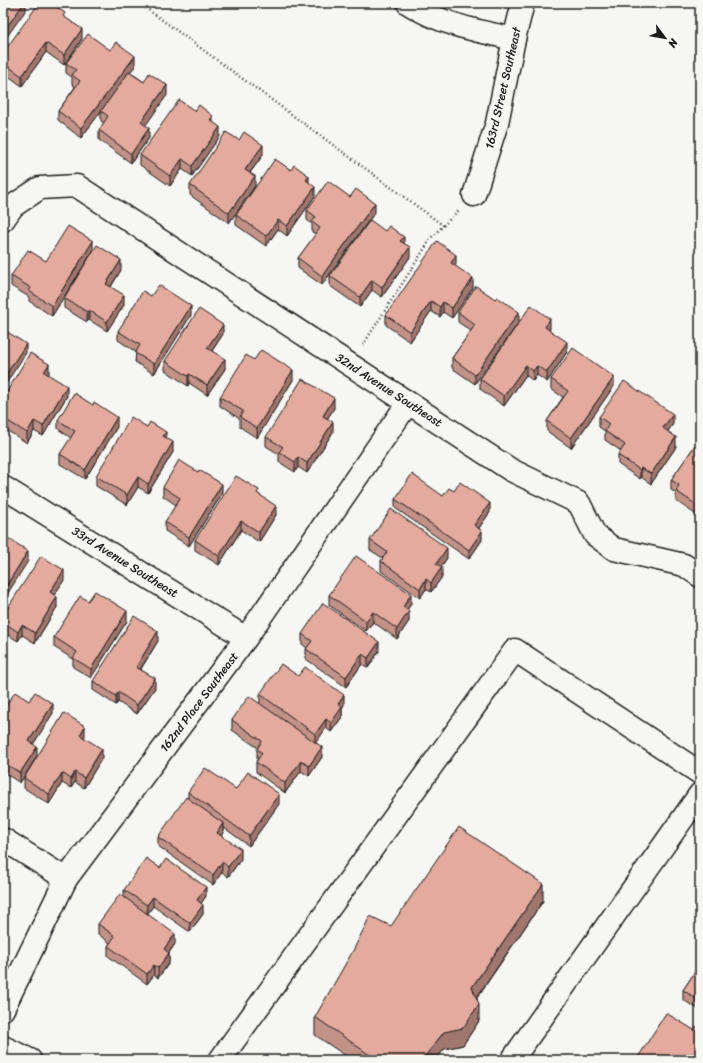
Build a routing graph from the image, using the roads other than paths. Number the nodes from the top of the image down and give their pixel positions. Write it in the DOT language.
graph roads {
  1 [pos="408,3"];
  2 [pos="522,3"];
  3 [pos="514,39"];
  4 [pos="474,196"];
  5 [pos="3,220"];
  6 [pos="408,403"];
  7 [pos="3,486"];
  8 [pos="700,576"];
  9 [pos="246,638"];
  10 [pos="700,773"];
  11 [pos="700,794"];
  12 [pos="3,839"];
  13 [pos="66,879"];
  14 [pos="3,1009"];
  15 [pos="3,1047"];
  16 [pos="30,1060"];
  17 [pos="220,1060"];
  18 [pos="512,1060"];
  1 -- 3 [label="street"];
  2 -- 3 [label="street, 163rd Street Southeast"];
  3 -- 4 [label="street, 163rd Street Southeast"];
  5 -- 6 [label="street, 32nd Avenue Southeast"];
  6 -- 8 [label="street, 32nd Avenue Southeast"];
  6 -- 9 [label="street, 162nd Place Southeast"];
  7 -- 9 [label="street, 33rd Avenue Southeast"];
  9 -- 13 [label="street, 162nd Place Southeast"];
  10 -- 17 [label="street"];
  11 -- 18 [label="street"];
  12 -- 13 [label="street"];
  13 -- 14 [label="street, 162nd Place Southeast"];
  15 -- 16 [label="street"];
}
